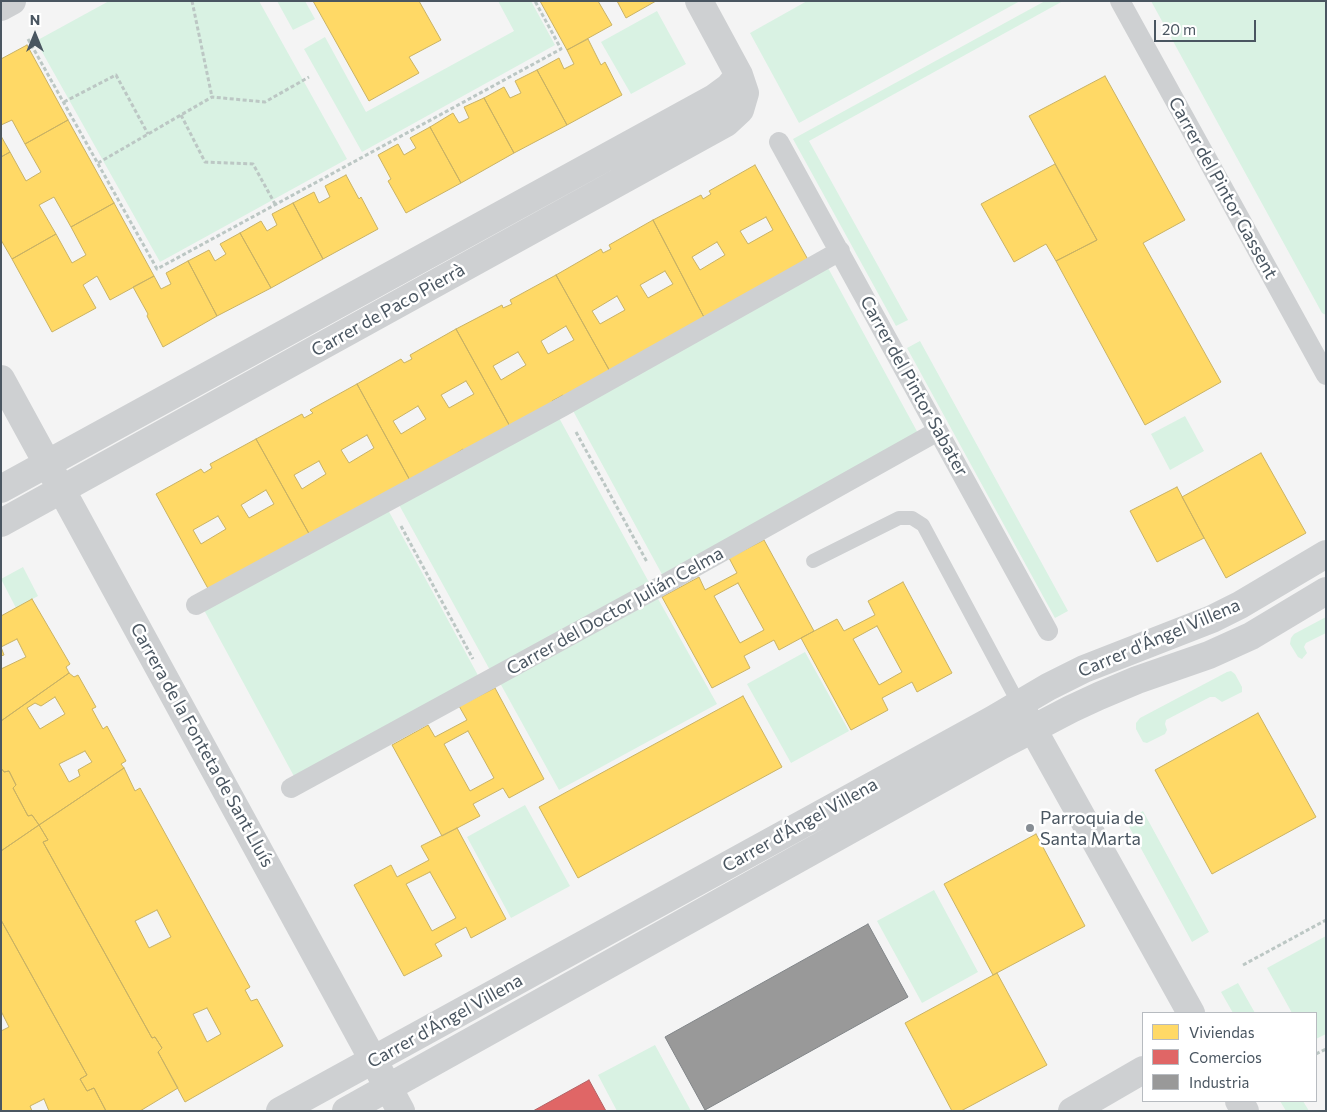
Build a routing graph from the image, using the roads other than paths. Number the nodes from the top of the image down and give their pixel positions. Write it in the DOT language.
graph roads {
  1 [pos="12,1"];
  2 [pos="699,1"];
  3 [pos="1120,1"];
  4 [pos="1,7"];
  5 [pos="739,75"];
  6 [pos="779,142"];
  7 [pos="840,252"];
  8 [pos="1326,375"];
  9 [pos="1,379"];
  10 [pos="938,431"];
  11 [pos="48,463"];
  12 [pos="1,489"];
  13 [pos="62,490"];
  14 [pos="1,523"];
  15 [pos="1326,554"];
  16 [pos="813,561"];
  17 [pos="1326,591"];
  18 [pos="196,604"];
  19 [pos="1048,631"];
  20 [pos="1019,704"];
  21 [pos="1033,729"];
  22 [pos="291,788"];
  23 [pos="1190,1012"];
  24 [pos="374,1060"];
  25 [pos="1142,1071"];
  26 [pos="396,1099"];
  27 [pos="280,1111"];
  28 [pos="346,1111"];
  29 [pos="1072,1111"];
  1 -- 4 [label="street"];
  2 -- 5 [label="street, Carrer de Paco Pierrà"];
  3 -- 8 [label="street, Carrer del Pintor Gassent"];
  5 -- 11 [label="street, Carrer de Paco Pierrà"];
  5 -- 13 [label="street, Carrer de Paco Pierrà"];
  6 -- 7 [label="street, Carrer del Pintor Sabater"];
  7 -- 10 [label="street, Carrer del Pintor Sabater"];
  7 -- 18 [label="street"];
  9 -- 11 [label="street, Carrera de la Fonteta de Sant Lluís"];
  10 -- 19 [label="street, Carrer del Pintor Sabater"];
  10 -- 22 [label="street, Carrer del Doctor Julián Celma"];
  11 -- 12 [label="street, Carrer de Paco Pierrà"];
  11 -- 13 [label="street, Carrera de la Fonteta de Sant Lluís"];
  13 -- 14 [label="street, Carrer de Paco Pierrà"];
  13 -- 24 [label="street, Carrera de la Fonteta de Sant Lluís"];
  15 -- 20 [label="street, Carrer d'Ángel Villena"];
  16 -- 20 [label="lane"];
  17 -- 21 [label="street, Carrer d'Ángel Villena"];
  20 -- 21 [label="street"];
  20 -- 24 [label="street, Carrer d'Ángel Villena"];
  21 -- 23 [label="street"];
  21 -- 26 [label="street, Carrer d'Ángel Villena"];
  24 -- 26 [label="street, Carrera de la Fonteta de Sant Lluís"];
  24 -- 27 [label="street, Carrer d'Ángel Villena"];
  25 -- 29 [label="street"];
  26 -- 28 [label="street, Carrer d'Ángel Villena"];
}
